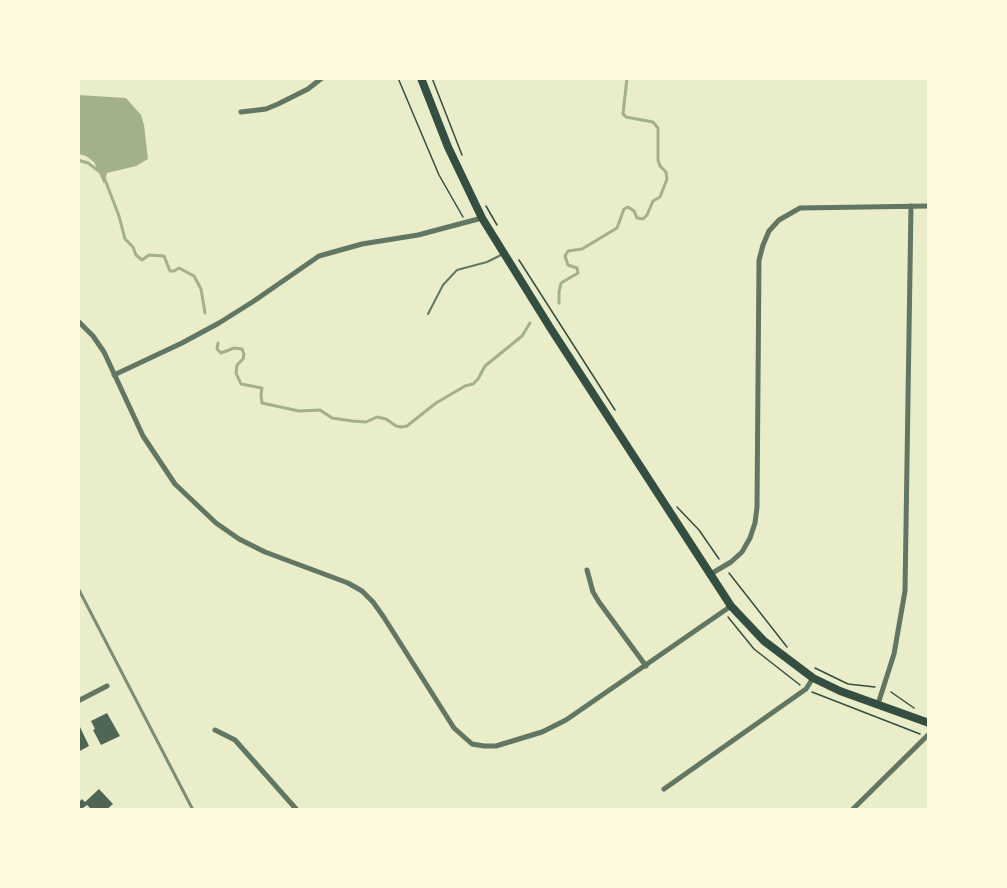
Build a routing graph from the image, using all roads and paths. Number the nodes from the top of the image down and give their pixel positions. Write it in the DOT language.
graph roads {
  1 [pos="322,78"];
  2 [pos="398,78"];
  3 [pos="421,78"];
  4 [pos="432,78"];
  5 [pos="242,112"];
  6 [pos="464,161"];
  7 [pos="483,200"];
  8 [pos="911,206"];
  9 [pos="929,206"];
  10 [pos="482,218"];
  11 [pos="466,222"];
  12 [pos="499,228"];
  13 [pos="504,254"];
  14 [pos="516,256"];
  15 [pos="428,314"];
  16 [pos="78,321"];
  17 [pos="114,375"];
  18 [pos="620,418"];
  19 [pos="675,505"];
  20 [pos="724,567"];
  21 [pos="587,570"];
  22 [pos="709,575"];
  23 [pos="731,606"];
  24 [pos="794,652"];
  25 [pos="809,665"];
  26 [pos="646,666"];
  27 [pos="813,678"];
  28 [pos="107,686"];
  29 [pos="883,688"];
  30 [pos="78,701"];
  31 [pos="878,704"];
  32 [pos="916,709"];
  33 [pos="929,723"];
  34 [pos="215,730"];
  35 [pos="929,734"];
  36 [pos="664,789"];
  37 [pos="297,810"];
  38 [pos="852,810"];
  1 -- 5 [label="street"];
  2 -- 11 [label="path"];
  3 -- 10 [label="main road"];
  4 -- 6 [label="path"];
  7 -- 12 [label="path"];
  8 -- 9 [label="street"];
  8 -- 20 [label="street"];
  8 -- 29 [label="street"];
  10 -- 11 [label="street"];
  10 -- 13 [label="main road"];
  11 -- 17 [label="street"];
  13 -- 15 [label="lane"];
  13 -- 22 [label="main road"];
  14 -- 18 [label="path"];
  16 -- 17 [label="street"];
  17 -- 26 [label="street"];
  19 -- 20 [label="path"];
  20 -- 22 [label="street"];
  20 -- 24 [label="path"];
  21 -- 26 [label="street"];
  22 -- 23 [label="main road"];
  23 -- 26 [label="street"];
  23 -- 27 [label="main road"];
  25 -- 29 [label="path"];
  27 -- 31 [label="main road"];
  27 -- 36 [label="street"];
  28 -- 30 [label="street"];
  29 -- 31 [label="street"];
  29 -- 32 [label="path"];
  31 -- 33 [label="main road"];
  34 -- 37 [label="street"];
  35 -- 38 [label="street"];
}
